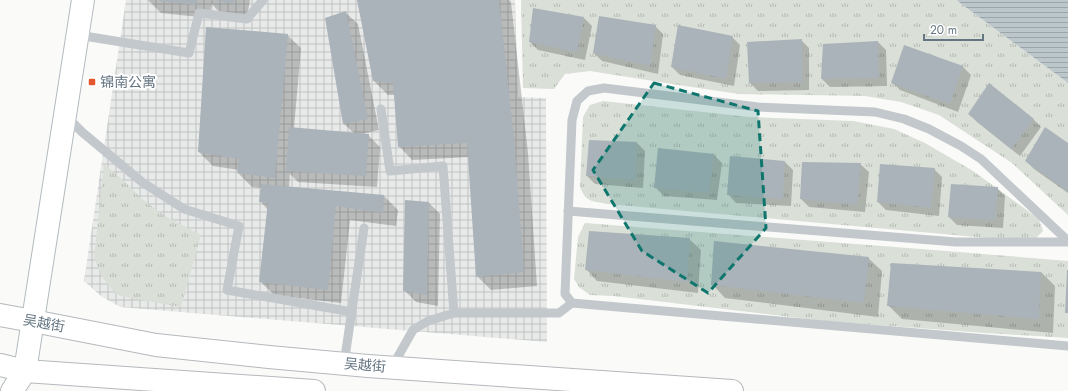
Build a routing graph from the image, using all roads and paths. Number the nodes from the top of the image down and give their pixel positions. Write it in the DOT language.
graph roads {
  1 [pos="83,0"];
  2 [pos="263,0"];
  3 [pos="78,34"];
  4 [pos="381,109"];
  5 [pos="65,115"];
  6 [pos="568,211"];
  7 [pos="364,228"];
  8 [pos="1068,242"];
  9 [pos="572,303"];
  10 [pos="352,312"];
  11 [pos="454,313"];
  12 [pos="0,316"];
  13 [pos="33,320"];
  14 [pos="1068,346"];
  15 [pos="344,364"];
  16 [pos="0,365"];
  17 [pos="392,367"];
  18 [pos="26,381"];
  19 [pos="12,391"];
  20 [pos="314,391"];
  21 [pos="732,391"];
  1 -- 3 [label="main road"];
  2 -- 3 [label="lane"];
  3 -- 5 [label="main road"];
  4 -- 11 [label="lane"];
  5 -- 10 [label="lane"];
  5 -- 13 [label="main road"];
  6 -- 8 [label="lane"];
  6 -- 8 [label="lane"];
  6 -- 9 [label="lane"];
  7 -- 10 [label="lane"];
  9 -- 11 [label="lane"];
  9 -- 14 [label="lane"];
  10 -- 15 [label="lane"];
  11 -- 17 [label="lane"];
  12 -- 13 [label="main road, 吴越街"];
  13 -- 15 [label="main road, 吴越街"];
  13 -- 18 [label="main road"];
  15 -- 17 [label="main road, 吴越街"];
  16 -- 18 [label="main road"];
  17 -- 21 [label="main road, 吴越街"];
  18 -- 19 [label="main road"];
  18 -- 20 [label="main road"];
}
